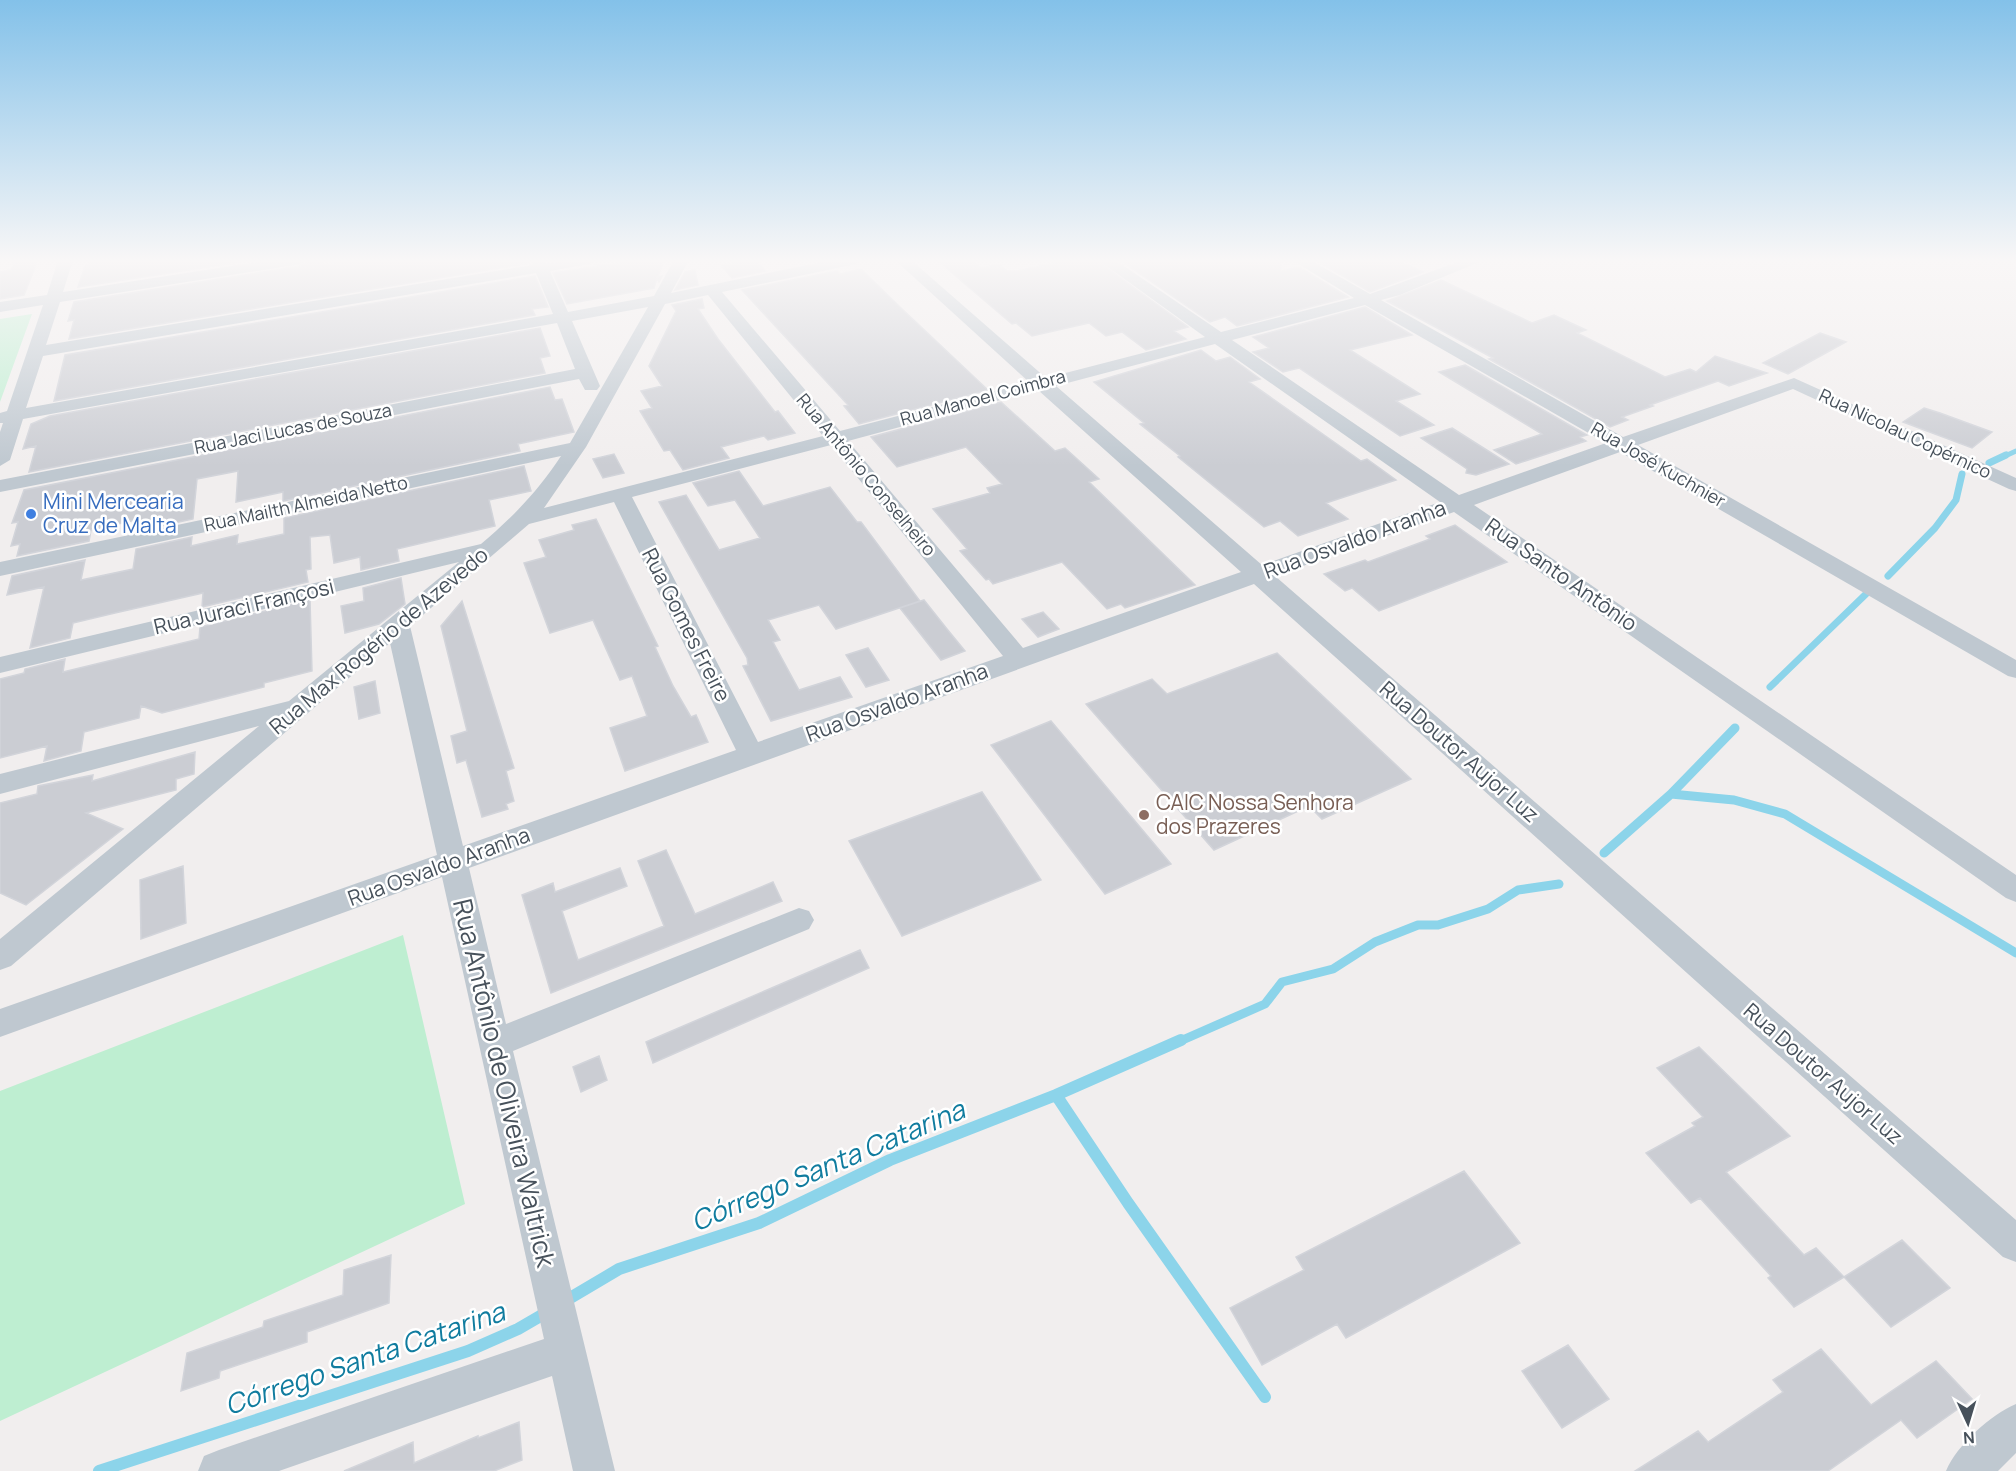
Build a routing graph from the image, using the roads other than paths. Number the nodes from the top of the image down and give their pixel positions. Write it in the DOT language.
graph roads {
  1 [pos="43,329"];
  2 [pos="170,329"];
  3 [pos="497,329"];
  4 [pos="567,329"];
  5 [pos="644,329"];
  6 [pos="744,329"];
  7 [pos="980,329"];
  8 [pos="1203,329"];
  9 [pos="1252,329"];
  10 [pos="1419,329"];
  11 [pos="1216,338"];
  12 [pos="36,352"];
  13 [pos="586,372"];
  14 [pos="1041,383"];
  15 [pos="1794,383"];
  16 [pos="600,406"];
  17 [pos="7,417"];
  18 [pos="835,437"];
  19 [pos="1622,445"];
  20 [pos="577,447"];
  21 [pos="0,460"];
  22 [pos="2016,485"];
  23 [pos="0,486"];
  24 [pos="620,494"];
  25 [pos="1457,504"];
  26 [pos="522,520"];
  27 [pos="487,549"];
  28 [pos="0,569"];
  29 [pos="1258,575"];
  30 [pos="398,625"];
  31 [pos="1020,660"];
  32 [pos="0,665"];
  33 [pos="2016,670"];
  34 [pos="302,706"];
  35 [pos="752,755"];
  36 [pos="0,784"];
  37 [pos="453,862"];
  38 [pos="2016,890"];
  39 [pos="800,920"];
  40 [pos="0,957"];
  41 [pos="0,1023"];
  42 [pos="495,1043"];
  43 [pos="2016,1244"];
  44 [pos="563,1337"];
  45 [pos="2016,1425"];
  46 [pos="219,1471"];
  47 [pos="594,1471"];
  48 [pos="1967,1471"];
  1 -- 12 [label="street"];
  2 -- 12 [label="street"];
  3 -- 17 [label="street"];
  4 -- 13 [label="street"];
  5 -- 16 [label="street, Rua Max Rogério de Azevedo"];
  6 -- 18 [label="street, Rua Antônio Conselheiro"];
  7 -- 14 [label="street, Rua Doutor Aujor Luz"];
  8 -- 11 [label="street, Rua Santo Antônio"];
  9 -- 11 [label="street, Rua Manoel Coimbra"];
  10 -- 19 [label="street, Rua José Kuchnier"];
  11 -- 14 [label="street, Rua Manoel Coimbra"];
  11 -- 25 [label="street, Rua Santo Antônio"];
  12 -- 17 [label="street"];
  13 -- 16 [label="street"];
  13 -- 23 [label="street, Rua Jaci Lucas de Souza"];
  14 -- 18 [label="street, Rua Manoel Coimbra"];
  14 -- 29 [label="street, Rua Doutor Aujor Luz"];
  15 -- 19 [label="street, Rua Osvaldo Aranha"];
  15 -- 22 [label="street, Rua Nicolau Copérnico"];
  16 -- 20 [label="street, Rua Max Rogério de Azevedo"];
  17 -- 21 [label="street"];
  18 -- 24 [label="street, Rua Manoel Coimbra"];
  18 -- 31 [label="street, Rua Antônio Conselheiro"];
  19 -- 25 [label="street, Rua Osvaldo Aranha"];
  19 -- 33 [label="street, Rua José Kuchnier"];
  20 -- 26 [label="street, Rua Max Rogério de Azevedo"];
  20 -- 28 [label="street, Rua Mailth Almeida Netto"];
  24 -- 26 [label="street, Rua Manoel Coimbra"];
  24 -- 35 [label="street, Rua Gomes Freire"];
  25 -- 29 [label="street, Rua Osvaldo Aranha"];
  25 -- 38 [label="street, Rua Santo Antônio"];
  26 -- 27 [label="street, Rua Max Rogério de Azevedo"];
  27 -- 30 [label="street, Rua Max Rogério de Azevedo"];
  27 -- 32 [label="street, Rua Juraci Françosi"];
  29 -- 31 [label="street, Rua Osvaldo Aranha"];
  29 -- 43 [label="street, Rua Doutor Aujor Luz"];
  30 -- 34 [label="street, Rua Max Rogério de Azevedo"];
  30 -- 37 [label="street, Rua Antônio de Oliveira Waltrick"];
  31 -- 35 [label="street, Rua Osvaldo Aranha"];
  34 -- 36 [label="street"];
  34 -- 40 [label="street, Rua Max Rogério de Azevedo"];
  35 -- 37 [label="street, Rua Osvaldo Aranha"];
  37 -- 41 [label="street, Rua Osvaldo Aranha"];
  37 -- 42 [label="street, Rua Antônio de Oliveira Waltrick"];
  39 -- 42 [label="street"];
  42 -- 44 [label="street, Rua Antônio de Oliveira Waltrick"];
  44 -- 46 [label="street"];
  44 -- 47 [label="street, Rua Antônio de Oliveira Waltrick"];
  45 -- 48 [label="street"];
}
